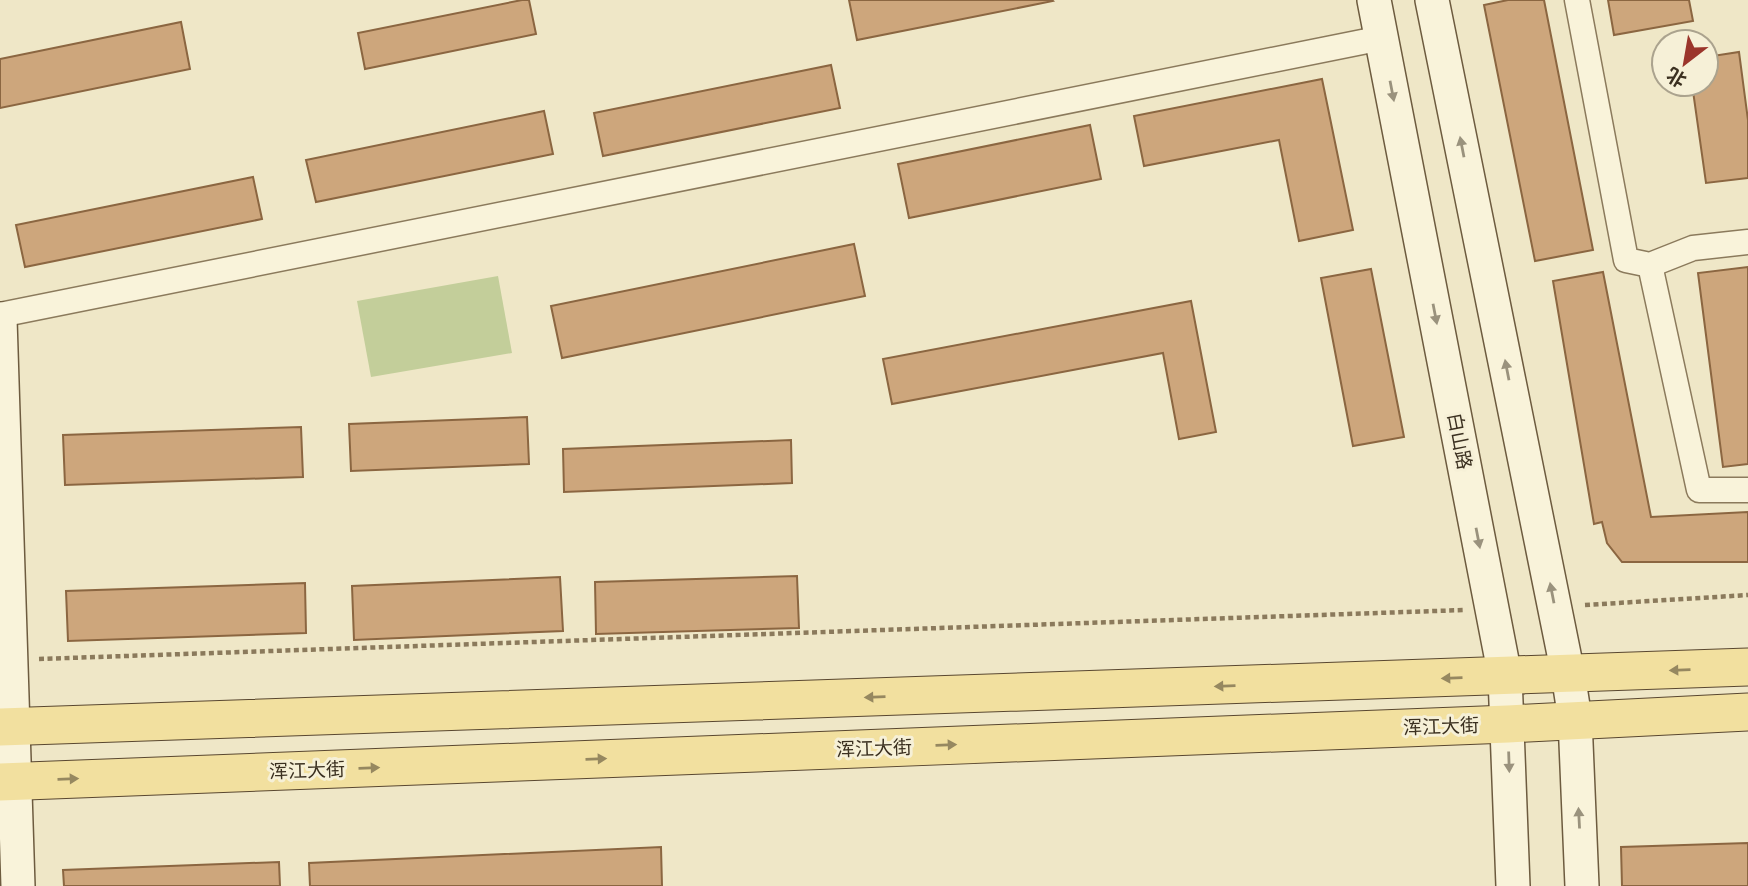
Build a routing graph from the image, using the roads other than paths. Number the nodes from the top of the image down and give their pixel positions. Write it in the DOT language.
graph roads {
  1 [pos="1374,0"];
  2 [pos="1432,0"];
  3 [pos="1577,0"];
  4 [pos="1382,38"];
  5 [pos="1748,242"];
  6 [pos="1650,265"];
  7 [pos="0,317"];
  8 [pos="1748,490"];
  9 [pos="1748,667"];
  10 [pos="1569,674"];
  11 [pos="1505,676"];
  12 [pos="1748,712"];
  13 [pos="1575,719"];
  14 [pos="1508,724"];
  15 [pos="7,726"];
  16 [pos="8,782"];
  17 [pos="18,886"];
  18 [pos="1513,886"];
  19 [pos="1583,886"];
  1 -- 4 [label="street, 白山路"];
  10 -- 2 [label="street, one-way"];
  3 -- 6 [label="street"];
  4 -- 7 [label="street"];
  4 -- 11 [label="street, 白山路, one-way"];
  5 -- 6 [label="street"];
  6 -- 8 [label="street"];
  7 -- 15 [label="street"];
  9 -- 10 [label="main road, one-way"];
  10 -- 11 [label="main road"];
  10 -- 13 [label="street"];
  11 -- 14 [label="street, 白山路"];
  11 -- 15 [label="main road, one-way"];
  12 -- 13 [label="main road, 浑江大街"];
  13 -- 14 [label="main road, 浑江大街"];
  19 -- 13 [label="street, one-way"];
  16 -- 14 [label="main road, 浑江大街, one-way"];
  14 -- 18 [label="street, 白山路, one-way"];
  15 -- 16 [label="street"];
  16 -- 17 [label="street"];
}
